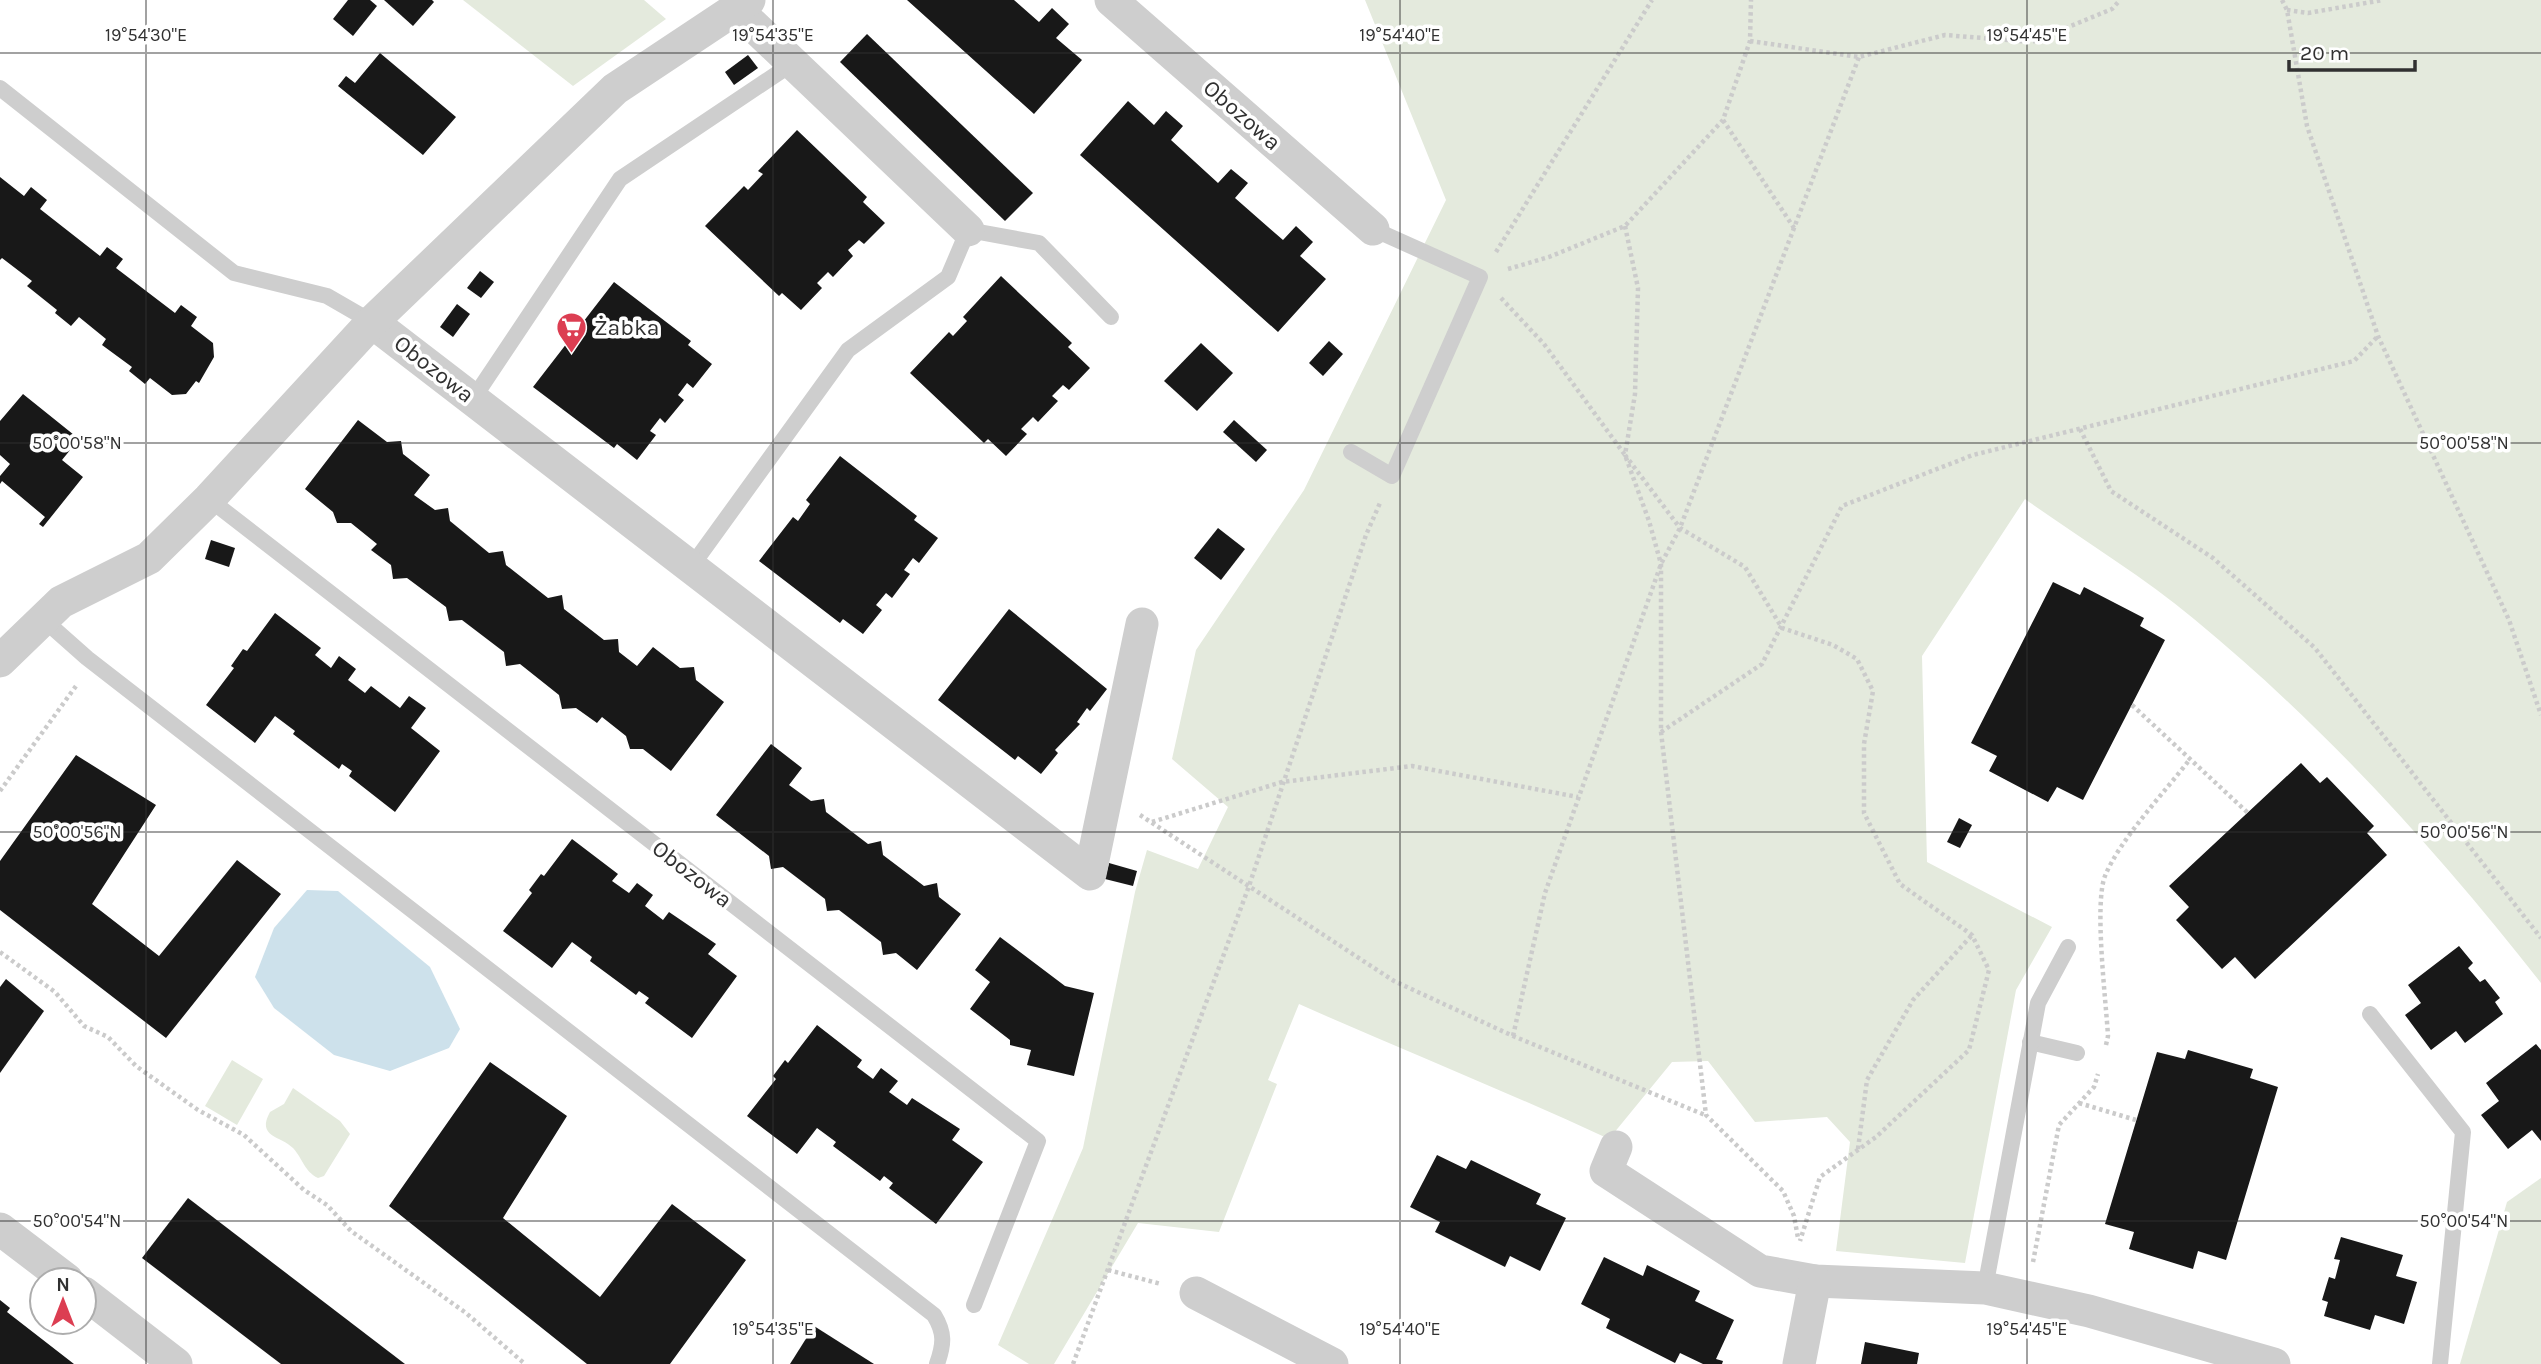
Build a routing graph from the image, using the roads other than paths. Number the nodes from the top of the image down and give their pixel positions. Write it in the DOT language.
graph roads {
  1 [pos="1111,0"];
  2 [pos="743,4"];
  3 [pos="793,63"];
  4 [pos="0,88"];
  5 [pos="1373,229"];
  6 [pos="968,230"];
  7 [pos="1111,317"];
  8 [pos="372,322"];
  9 [pos="473,399"];
  10 [pos="1351,452"];
  11 [pos="209,499"];
  12 [pos="691,568"];
  13 [pos="43,619"];
  14 [pos="1142,624"];
  15 [pos="0,661"];
  16 [pos="2068,947"];
  17 [pos="2370,1014"];
  18 [pos="2030,1042"];
  19 [pos="2077,1053"];
  20 [pos="1616,1147"];
  21 [pos="0,1229"];
  22 [pos="49,1266"];
  23 [pos="1815,1281"];
  24 [pos="1985,1288"];
  25 [pos="1196,1293"];
  26 [pos="98,1304"];
  27 [pos="974,1305"];
  28 [pos="176,1364"];
  29 [pos="937,1364"];
  30 [pos="1332,1364"];
  31 [pos="1799,1364"];
  32 [pos="2274,1364"];
  33 [pos="2440,1364"];
  1 -- 5 [label="street, Obozowa"];
  2 -- 3 [label="street, Obozowa"];
  2 -- 8 [label="street, Obozowa"];
  3 -- 6 [label="street, Obozowa"];
  3 -- 9 [label="lane"];
  4 -- 8 [label="lane, Obozowa"];
  5 -- 10 [label="lane"];
  6 -- 7 [label="lane"];
  6 -- 12 [label="lane"];
  8 -- 9 [label="street, Obozowa"];
  8 -- 11 [label="street, Obozowa"];
  9 -- 12 [label="street, Obozowa"];
  11 -- 13 [label="street, Obozowa"];
  11 -- 27 [label="lane, Obozowa"];
  12 -- 14 [label="street, Obozowa"];
  13 -- 15 [label="street, Obozowa"];
  13 -- 29 [label="lane"];
  16 -- 18 [label="lane"];
  17 -- 33 [label="lane"];
  18 -- 19 [label="lane"];
  18 -- 24 [label="lane"];
  20 -- 23 [label="street"];
  21 -- 22 [label="street"];
  23 -- 24 [label="street"];
  23 -- 31 [label="street"];
  24 -- 32 [label="street"];
  25 -- 30 [label="street"];
  26 -- 28 [label="street"];
}
